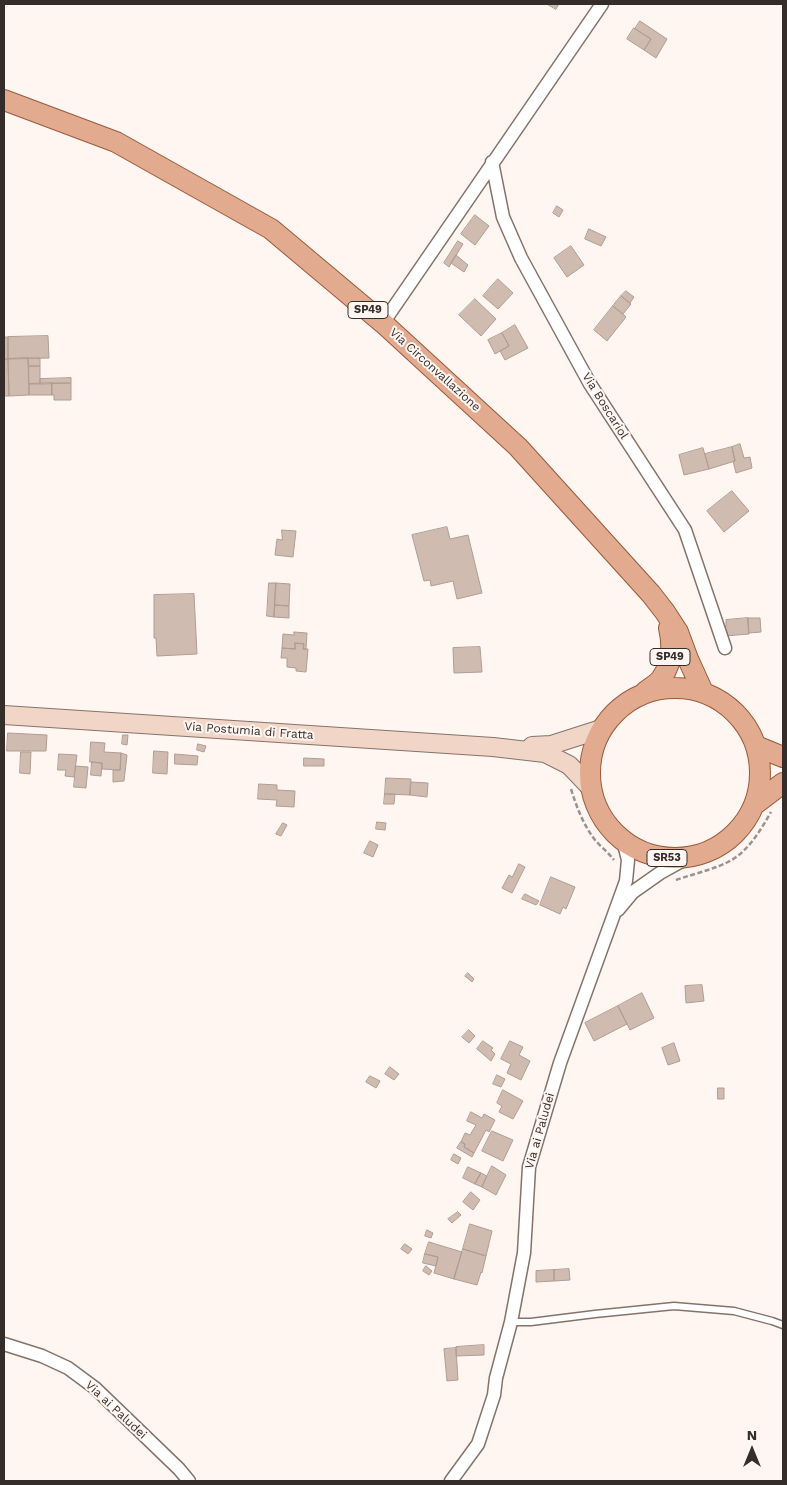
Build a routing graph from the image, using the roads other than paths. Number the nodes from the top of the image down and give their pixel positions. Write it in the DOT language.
graph roads {
  1 [pos="602,4"];
  2 [pos="4,100"];
  3 [pos="492,162"];
  4 [pos="382,323"];
  5 [pos="665,612"];
  6 [pos="725,648"];
  7 [pos="703,692"];
  8 [pos="644,693"];
  9 [pos="4,715"];
  10 [pos="601,729"];
  11 [pos="756,746"];
  12 [pos="493,748"];
  13 [pos="783,757"];
  14 [pos="783,783"];
  15 [pos="591,788"];
  16 [pos="754,805"];
  17 [pos="623,840"];
  18 [pos="689,857"];
  19 [pos="613,915"];
  20 [pos="510,1322"];
  21 [pos="783,1325"];
  22 [pos="4,1344"];
  23 [pos="189,1481"];
  24 [pos="451,1481"];
  1 -- 3 [label="street"];
  2 -- 4 [label="main road, Via Circonvallazione / SP49"];
  3 -- 4 [label="street"];
  3 -- 6 [label="street, Via Boscariol"];
  4 -- 5 [label="main road, Via Circonvallazione / SP49"];
  5 -- 7 [label="main road, Via Circonvallazione / SP49"];
  5 -- 8 [label="main road, Via Circonvallazione / SP49"];
  7 -- 8 [label="main road, SR53"];
  7 -- 11 [label="main road, SR53"];
  8 -- 10 [label="main road, SR53"];
  9 -- 12 [label="main road, Via Postumia di Fratta / SR53"];
  10 -- 12 [label="main road, Via Postumia di Fratta / SR53"];
  10 -- 15 [label="main road, SR53"];
  11 -- 13 [label="main road"];
  11 -- 16 [label="main road, SR53"];
  12 -- 15 [label="main road, Via Postumia di Fratta / SR53"];
  14 -- 16 [label="main road, SR53"];
  15 -- 17 [label="main road, SR53"];
  16 -- 18 [label="main road, SR53"];
  17 -- 18 [label="main road, SR53"];
  17 -- 19 [label="street, Via ai Paludei"];
  18 -- 19 [label="street"];
  19 -- 20 [label="street, Via ai Paludei"];
  20 -- 21 [label="lane"];
  20 -- 24 [label="street, Via ai Paludei"];
  22 -- 23 [label="street, Via ai Paludei"];
}
